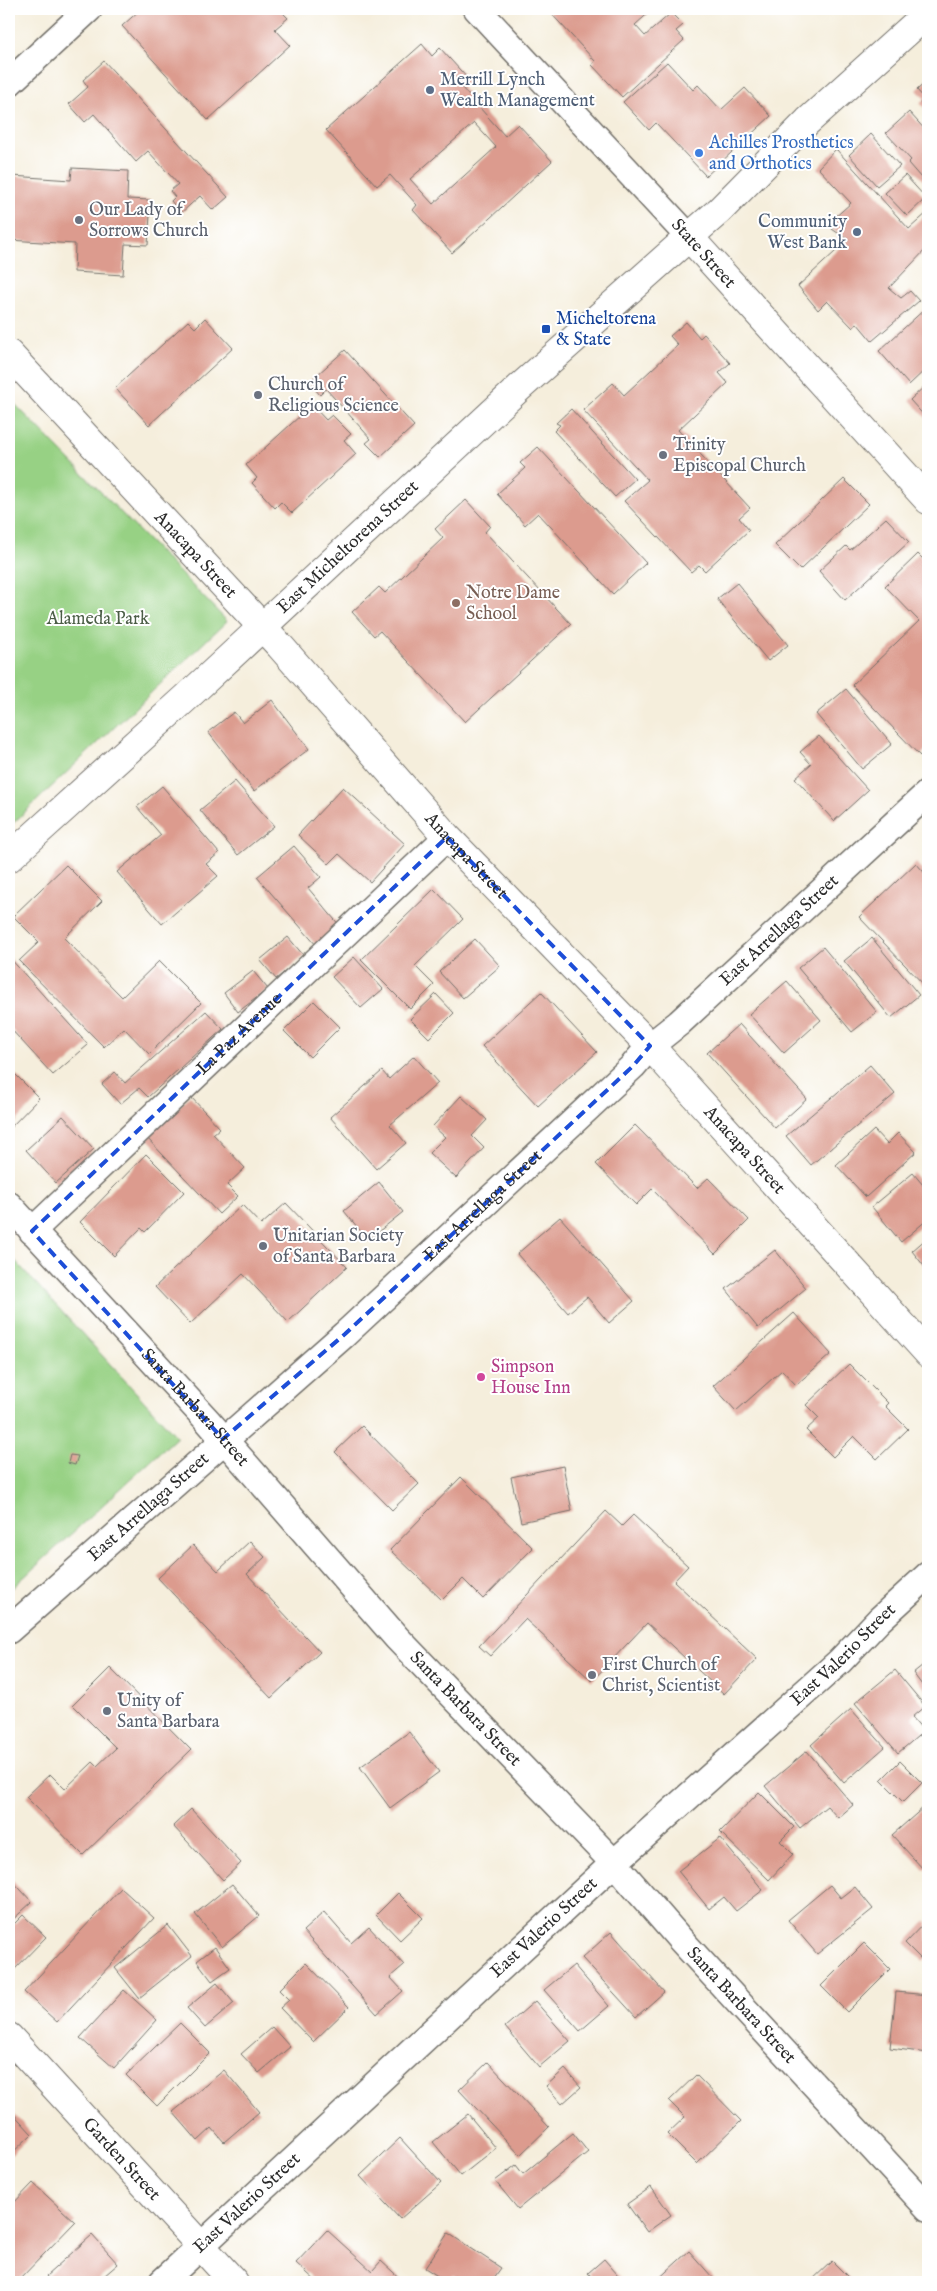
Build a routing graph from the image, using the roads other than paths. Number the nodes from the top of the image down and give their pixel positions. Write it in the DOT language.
graph roads {
  1 [pos="89,9"];
  2 [pos="477,9"];
  3 [pos="928,13"];
  4 [pos="9,82"];
  5 [pos="689,237"];
  6 [pos="9,354"];
  7 [pos="928,500"];
  8 [pos="262,626"];
  9 [pos="928,793"];
  10 [pos="447,837"];
  11 [pos="9,858"];
  12 [pos="650,1046"];
  13 [pos="9,1205"];
  14 [pos="32,1230"];
  15 [pos="928,1353"];
  16 [pos="223,1439"];
  17 [pos="928,1575"];
  18 [pos="9,1630"];
  19 [pos="614,1863"];
  20 [pos="9,2037"];
  21 [pos="928,2208"];
  22 [pos="202,2247"];
  23 [pos="162,2282"];
  24 [pos="234,2282"];
  1 -- 4 [label="street"];
  2 -- 5 [label="street, State Street"];
  3 -- 5 [label="street, East Micheltorena Street"];
  5 -- 7 [label="street, State Street"];
  5 -- 8 [label="street, East Micheltorena Street"];
  6 -- 8 [label="street, Anacapa Street"];
  8 -- 10 [label="street, Anacapa Street"];
  8 -- 11 [label="street, East Micheltorena Street"];
  9 -- 12 [label="street, East Arrellaga Street"];
  10 -- 12 [label="street, Anacapa Street"];
  10 -- 14 [label="street, La Paz Avenue"];
  12 -- 15 [label="street, Anacapa Street"];
  12 -- 16 [label="street, East Arrellaga Street"];
  13 -- 14 [label="street, Santa Barbara Street"];
  14 -- 16 [label="street, Santa Barbara Street"];
  16 -- 18 [label="street, East Arrellaga Street"];
  16 -- 19 [label="street, Santa Barbara Street"];
  17 -- 19 [label="street, East Valerio Street"];
  19 -- 21 [label="street, Santa Barbara Street"];
  19 -- 22 [label="street, East Valerio Street"];
  20 -- 22 [label="street, Garden Street"];
  22 -- 23 [label="street, East Valerio Street"];
  22 -- 24 [label="street, Garden Street"];
}
